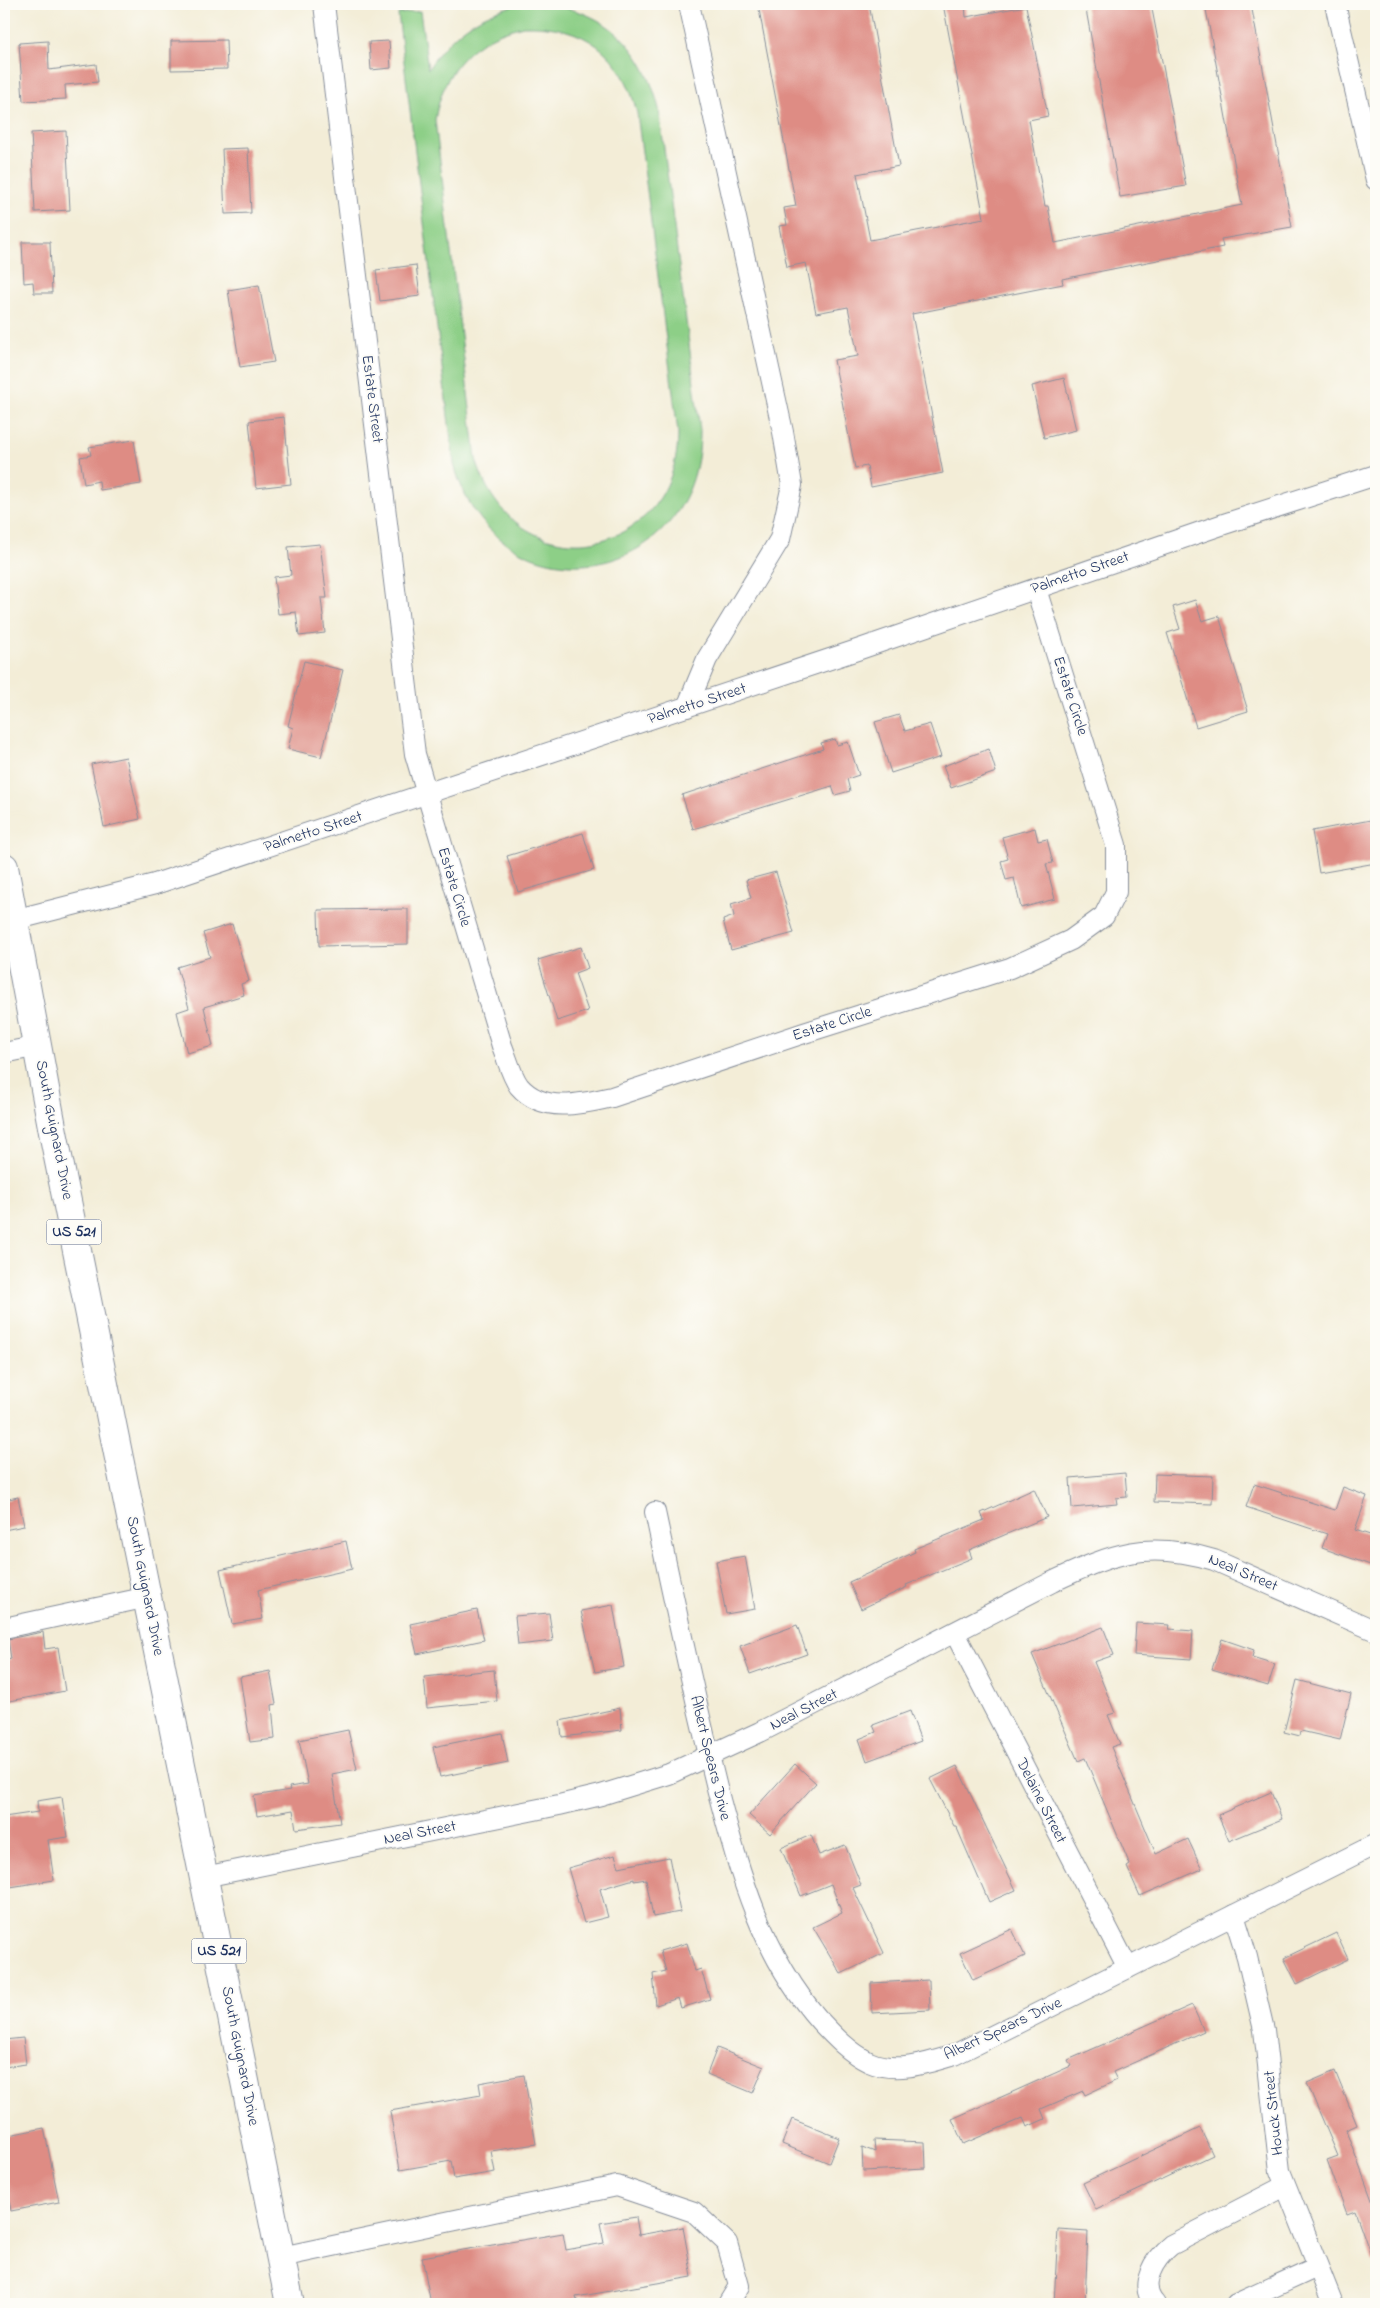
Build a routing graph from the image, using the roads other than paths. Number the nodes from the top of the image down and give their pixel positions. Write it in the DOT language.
graph roads {
  1 [pos="324,4"];
  2 [pos="689,4"];
  3 [pos="1335,4"];
  4 [pos="1376,180"];
  5 [pos="1376,475"];
  6 [pos="1036,589"];
  7 [pos="687,707"];
  8 [pos="427,794"];
  9 [pos="4,867"];
  10 [pos="9,920"];
  11 [pos="38,1046"];
  12 [pos="4,1053"];
  13 [pos="655,1512"];
  14 [pos="148,1597"];
  15 [pos="4,1628"];
  16 [pos="1376,1631"];
  17 [pos="955,1633"];
  18 [pos="708,1755"];
  19 [pos="1376,1844"];
  20 [pos="204,1877"];
  21 [pos="1234,1915"];
  22 [pos="1128,1968"];
  23 [pos="1285,2186"];
  24 [pos="281,2257"];
  25 [pos="1317,2267"];
  26 [pos="290,2304"];
  27 [pos="728,2304"];
  28 [pos="1155,2304"];
  29 [pos="1236,2304"];
  30 [pos="1333,2304"];
  1 -- 8 [label="street, Estate Street"];
  2 -- 7 [label="street"];
  3 -- 4 [label="street"];
  5 -- 6 [label="street, Palmetto Street"];
  6 -- 7 [label="street, Palmetto Street"];
  6 -- 8 [label="street, Estate Circle"];
  7 -- 8 [label="street, Palmetto Street"];
  8 -- 10 [label="street, Palmetto Street"];
  9 -- 10 [label="highway, South Guignard Drive / US 521"];
  10 -- 11 [label="highway, South Guignard Drive / US 521"];
  11 -- 12 [label="street"];
  11 -- 14 [label="highway, South Guignard Drive / US 521"];
  13 -- 18 [label="street, Albert Spears Drive"];
  14 -- 15 [label="street"];
  14 -- 20 [label="highway, South Guignard Drive / US 521"];
  16 -- 17 [label="street, Neal Street"];
  17 -- 18 [label="street, Neal Street"];
  17 -- 22 [label="street, Delaine Street"];
  18 -- 20 [label="street, Neal Street"];
  18 -- 22 [label="street, Albert Spears Drive"];
  19 -- 21 [label="street, Albert Spears Drive"];
  20 -- 24 [label="highway, South Guignard Drive / US 521"];
  21 -- 22 [label="street, Albert Spears Drive"];
  21 -- 23 [label="street, Houck Street"];
  23 -- 25 [label="street, Houck Street"];
  23 -- 28 [label="street"];
  24 -- 26 [label="highway, South Guignard Drive / US 521"];
  24 -- 27 [label="street"];
  25 -- 29 [label="street"];
  25 -- 30 [label="street, Houck Street"];
}
